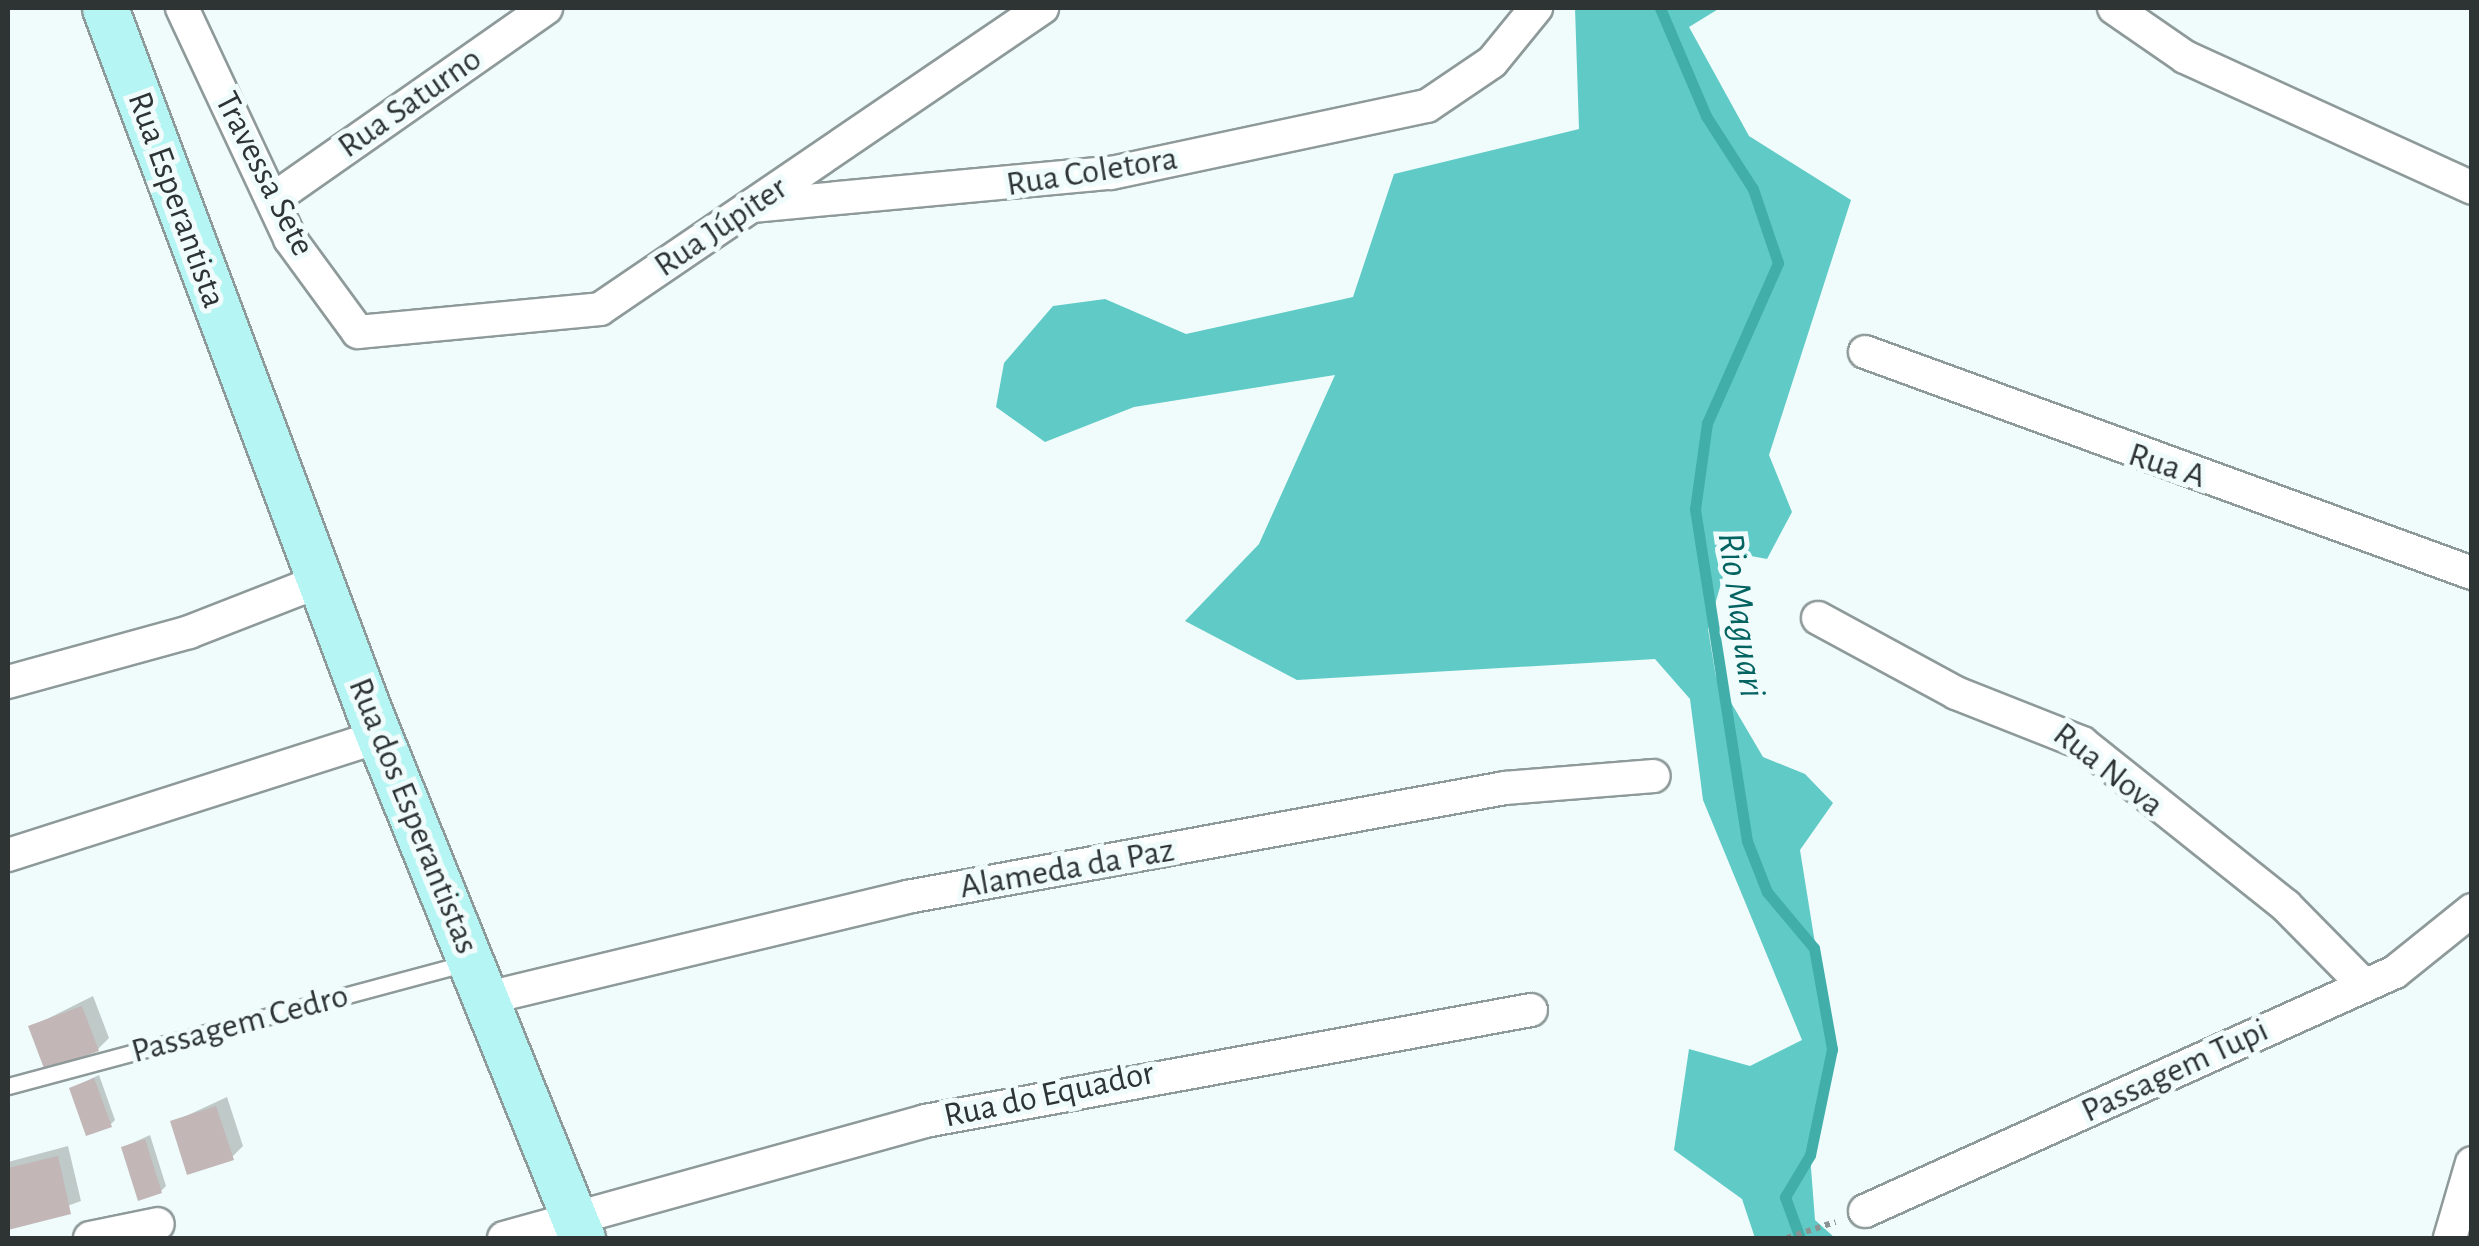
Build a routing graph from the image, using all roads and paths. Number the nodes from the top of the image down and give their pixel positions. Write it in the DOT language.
graph roads {
  1 [pos="105,8"];
  2 [pos="182,8"];
  3 [pos="546,8"];
  4 [pos="1042,8"];
  5 [pos="1536,8"];
  6 [pos="2114,8"];
  7 [pos="2472,188"];
  8 [pos="275,198"];
  9 [pos="752,206"];
  10 [pos="358,332"];
  11 [pos="1865,352"];
  12 [pos="246,392"];
  13 [pos="2472,573"];
  14 [pos="320,581"];
  15 [pos="1818,618"];
  16 [pos="8,682"];
  17 [pos="380,736"];
  18 [pos="1654,776"];
  19 [pos="8,855"];
  20 [pos="2472,910"];
  21 [pos="480,980"];
  22 [pos="2361,982"];
  23 [pos="1531,1010"];
  24 [pos="8,1086"];
  25 [pos="2472,1163"];
  26 [pos="1864,1211"];
  27 [pos="158,1224"];
  28 [pos="578,1227"];
  29 [pos="90,1238"];
  30 [pos="504,1238"];
  31 [pos="1787,1238"];
  32 [pos="2450,1238"];
  1 -- 12 [label="main road, Rua Esperantista"];
  2 -- 8 [label="street, Travessa Sete"];
  3 -- 8 [label="street, Rua Saturno"];
  4 -- 9 [label="street, Rua Júpiter"];
  5 -- 9 [label="street, Rua Coletora"];
  6 -- 7 [label="street"];
  8 -- 10 [label="street, Travessa Sete"];
  9 -- 10 [label="street, Rua Júpiter"];
  11 -- 13 [label="street, Rua A"];
  12 -- 14 [label="main road, Rua dos Esperantistas"];
  14 -- 16 [label="street"];
  14 -- 17 [label="main road, Rua dos Esperantistas"];
  15 -- 22 [label="street, Rua Nova"];
  17 -- 19 [label="street"];
  17 -- 21 [label="main road, Rua dos Esperantistas"];
  18 -- 21 [label="street, Alameda da Paz"];
  20 -- 22 [label="street, Passagem Tupi"];
  21 -- 24 [label="lane, Passagem Cedro"];
  21 -- 28 [label="main road, Rua dos Esperantistas"];
  22 -- 26 [label="street, Passagem Tupi"];
  23 -- 28 [label="street, Rua do Equador"];
  25 -- 32 [label="street"];
  26 -- 31 [label="path"];
  27 -- 29 [label="street"];
  28 -- 30 [label="street, Rua do Equador"];
}
